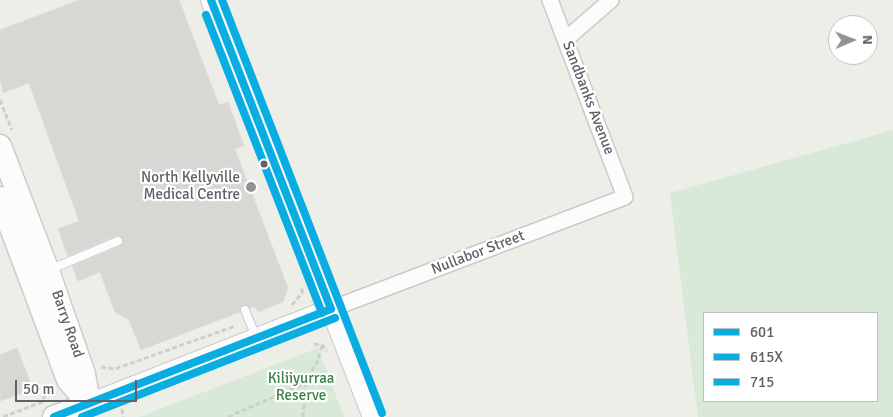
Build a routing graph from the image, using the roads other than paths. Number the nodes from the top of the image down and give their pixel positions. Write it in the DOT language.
graph roads {
  1 [pos="211,0"];
  2 [pos="550,0"];
  3 [pos="611,0"];
  4 [pos="566,40"];
  5 [pos="0,146"];
  6 [pos="625,197"];
  7 [pos="0,198"];
  8 [pos="118,241"];
  9 [pos="48,271"];
  10 [pos="331,309"];
  11 [pos="245,310"];
  12 [pos="256,339"];
  13 [pos="89,404"];
  14 [pos="54,417"];
  15 [pos="373,417"];
  1 -- 10 [label="street"];
  2 -- 4 [label="street, Sandbanks Avenue"];
  3 -- 4 [label="street"];
  4 -- 6 [label="street, Sandbanks Avenue"];
  5 -- 9 [label="main road, Barry Road"];
  6 -- 10 [label="street, Nullabor Street"];
  7 -- 13 [label="main road, Barry Road"];
  8 -- 9 [label="lane"];
  9 -- 13 [label="main road, Barry Road"];
  10 -- 12 [label="street"];
  10 -- 15 [label="street"];
  11 -- 12 [label="lane"];
  12 -- 13 [label="street"];
  13 -- 14 [label="main road"];
}
